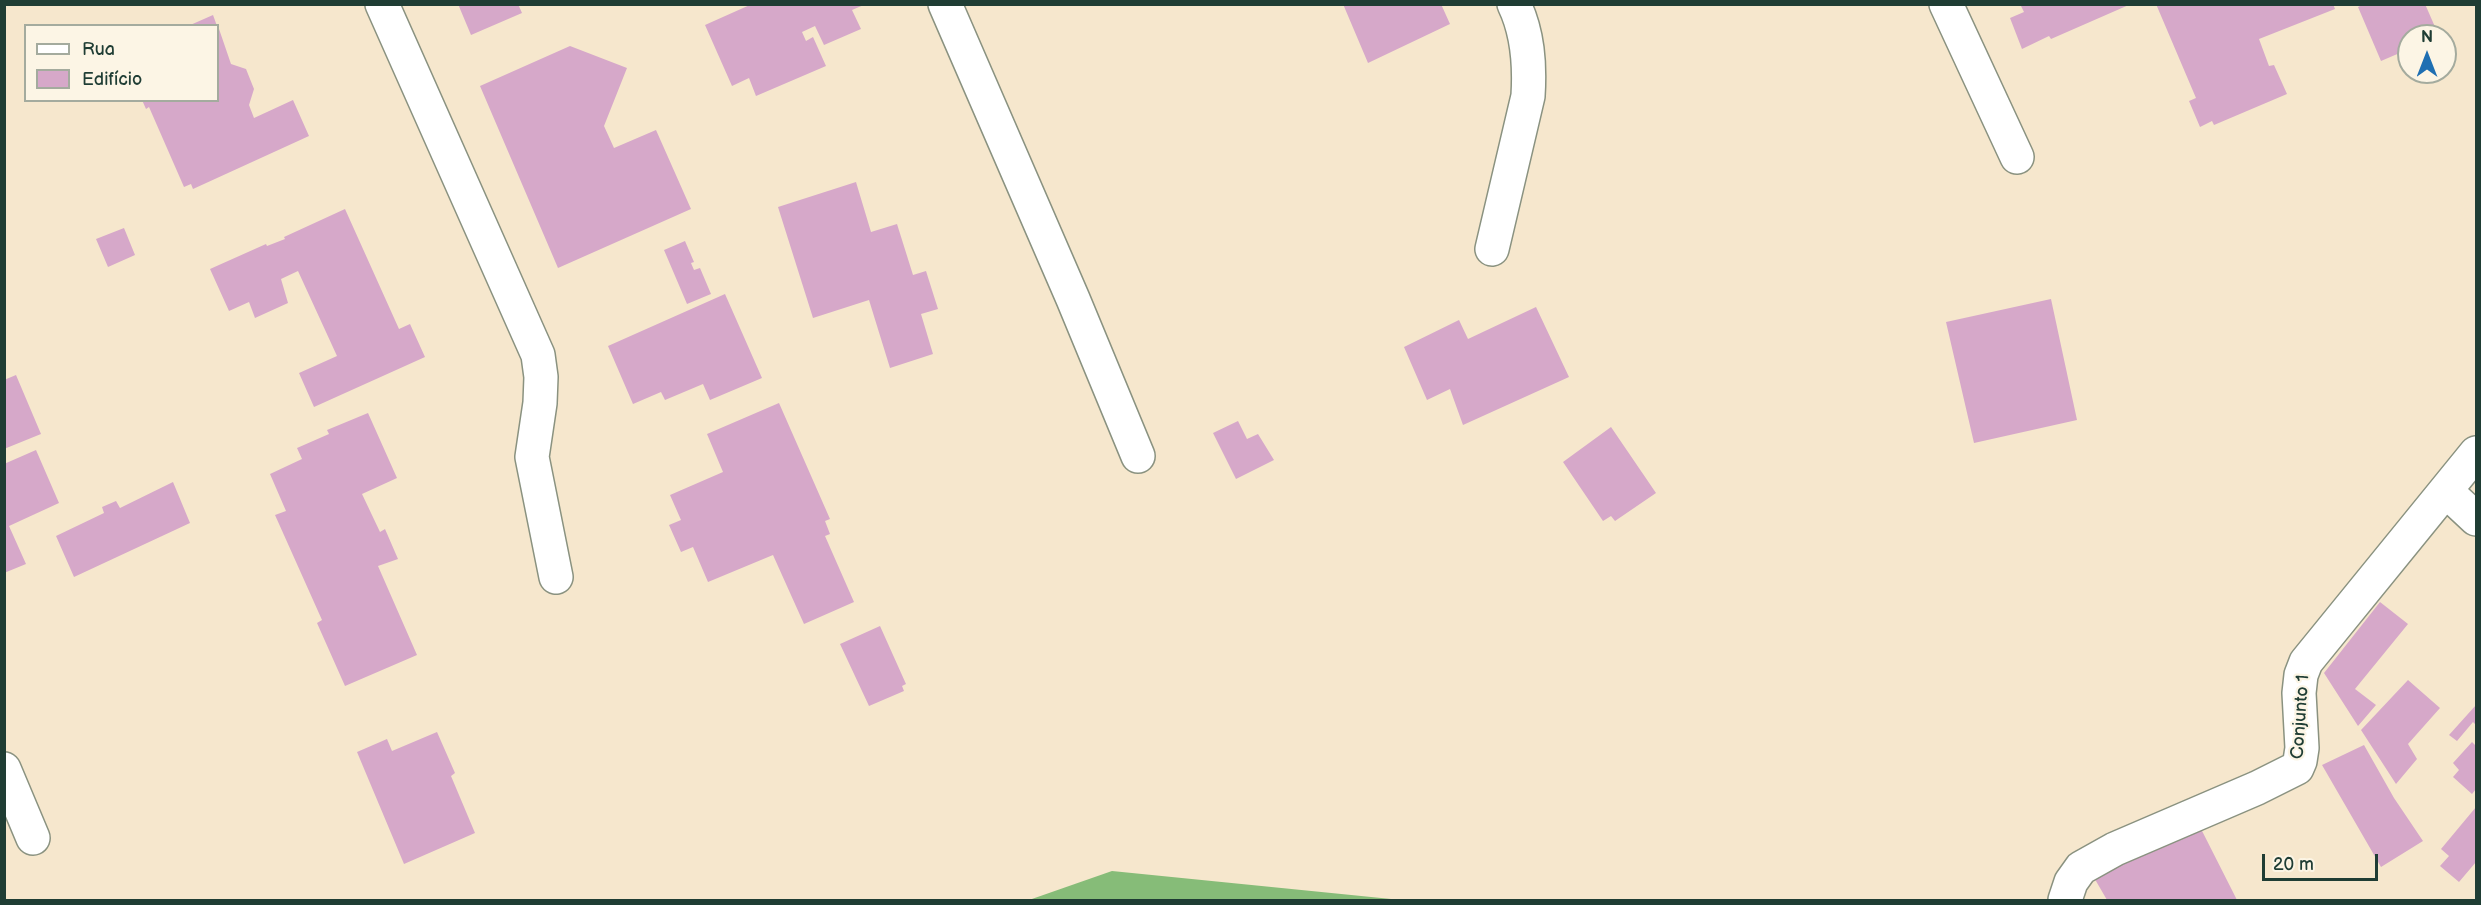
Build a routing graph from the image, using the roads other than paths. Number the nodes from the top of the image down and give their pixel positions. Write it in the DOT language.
graph roads {
  1 [pos="382,4"];
  2 [pos="945,4"];
  3 [pos="1514,4"];
  4 [pos="1946,4"];
  5 [pos="2018,157"];
  6 [pos="1492,249"];
  7 [pos="2476,453"];
  8 [pos="1138,456"];
  9 [pos="2446,491"];
  10 [pos="2476,519"];
  11 [pos="556,577"];
  12 [pos="4,769"];
  13 [pos="33,838"];
  14 [pos="2065,900"];
  1 -- 11 [label="street"];
  2 -- 8 [label="street"];
  3 -- 6 [label="street"];
  4 -- 5 [label="street"];
  7 -- 9 [label="street, Conjunto 1"];
  9 -- 10 [label="street"];
  9 -- 14 [label="street, Conjunto 1"];
  12 -- 13 [label="street"];
}
